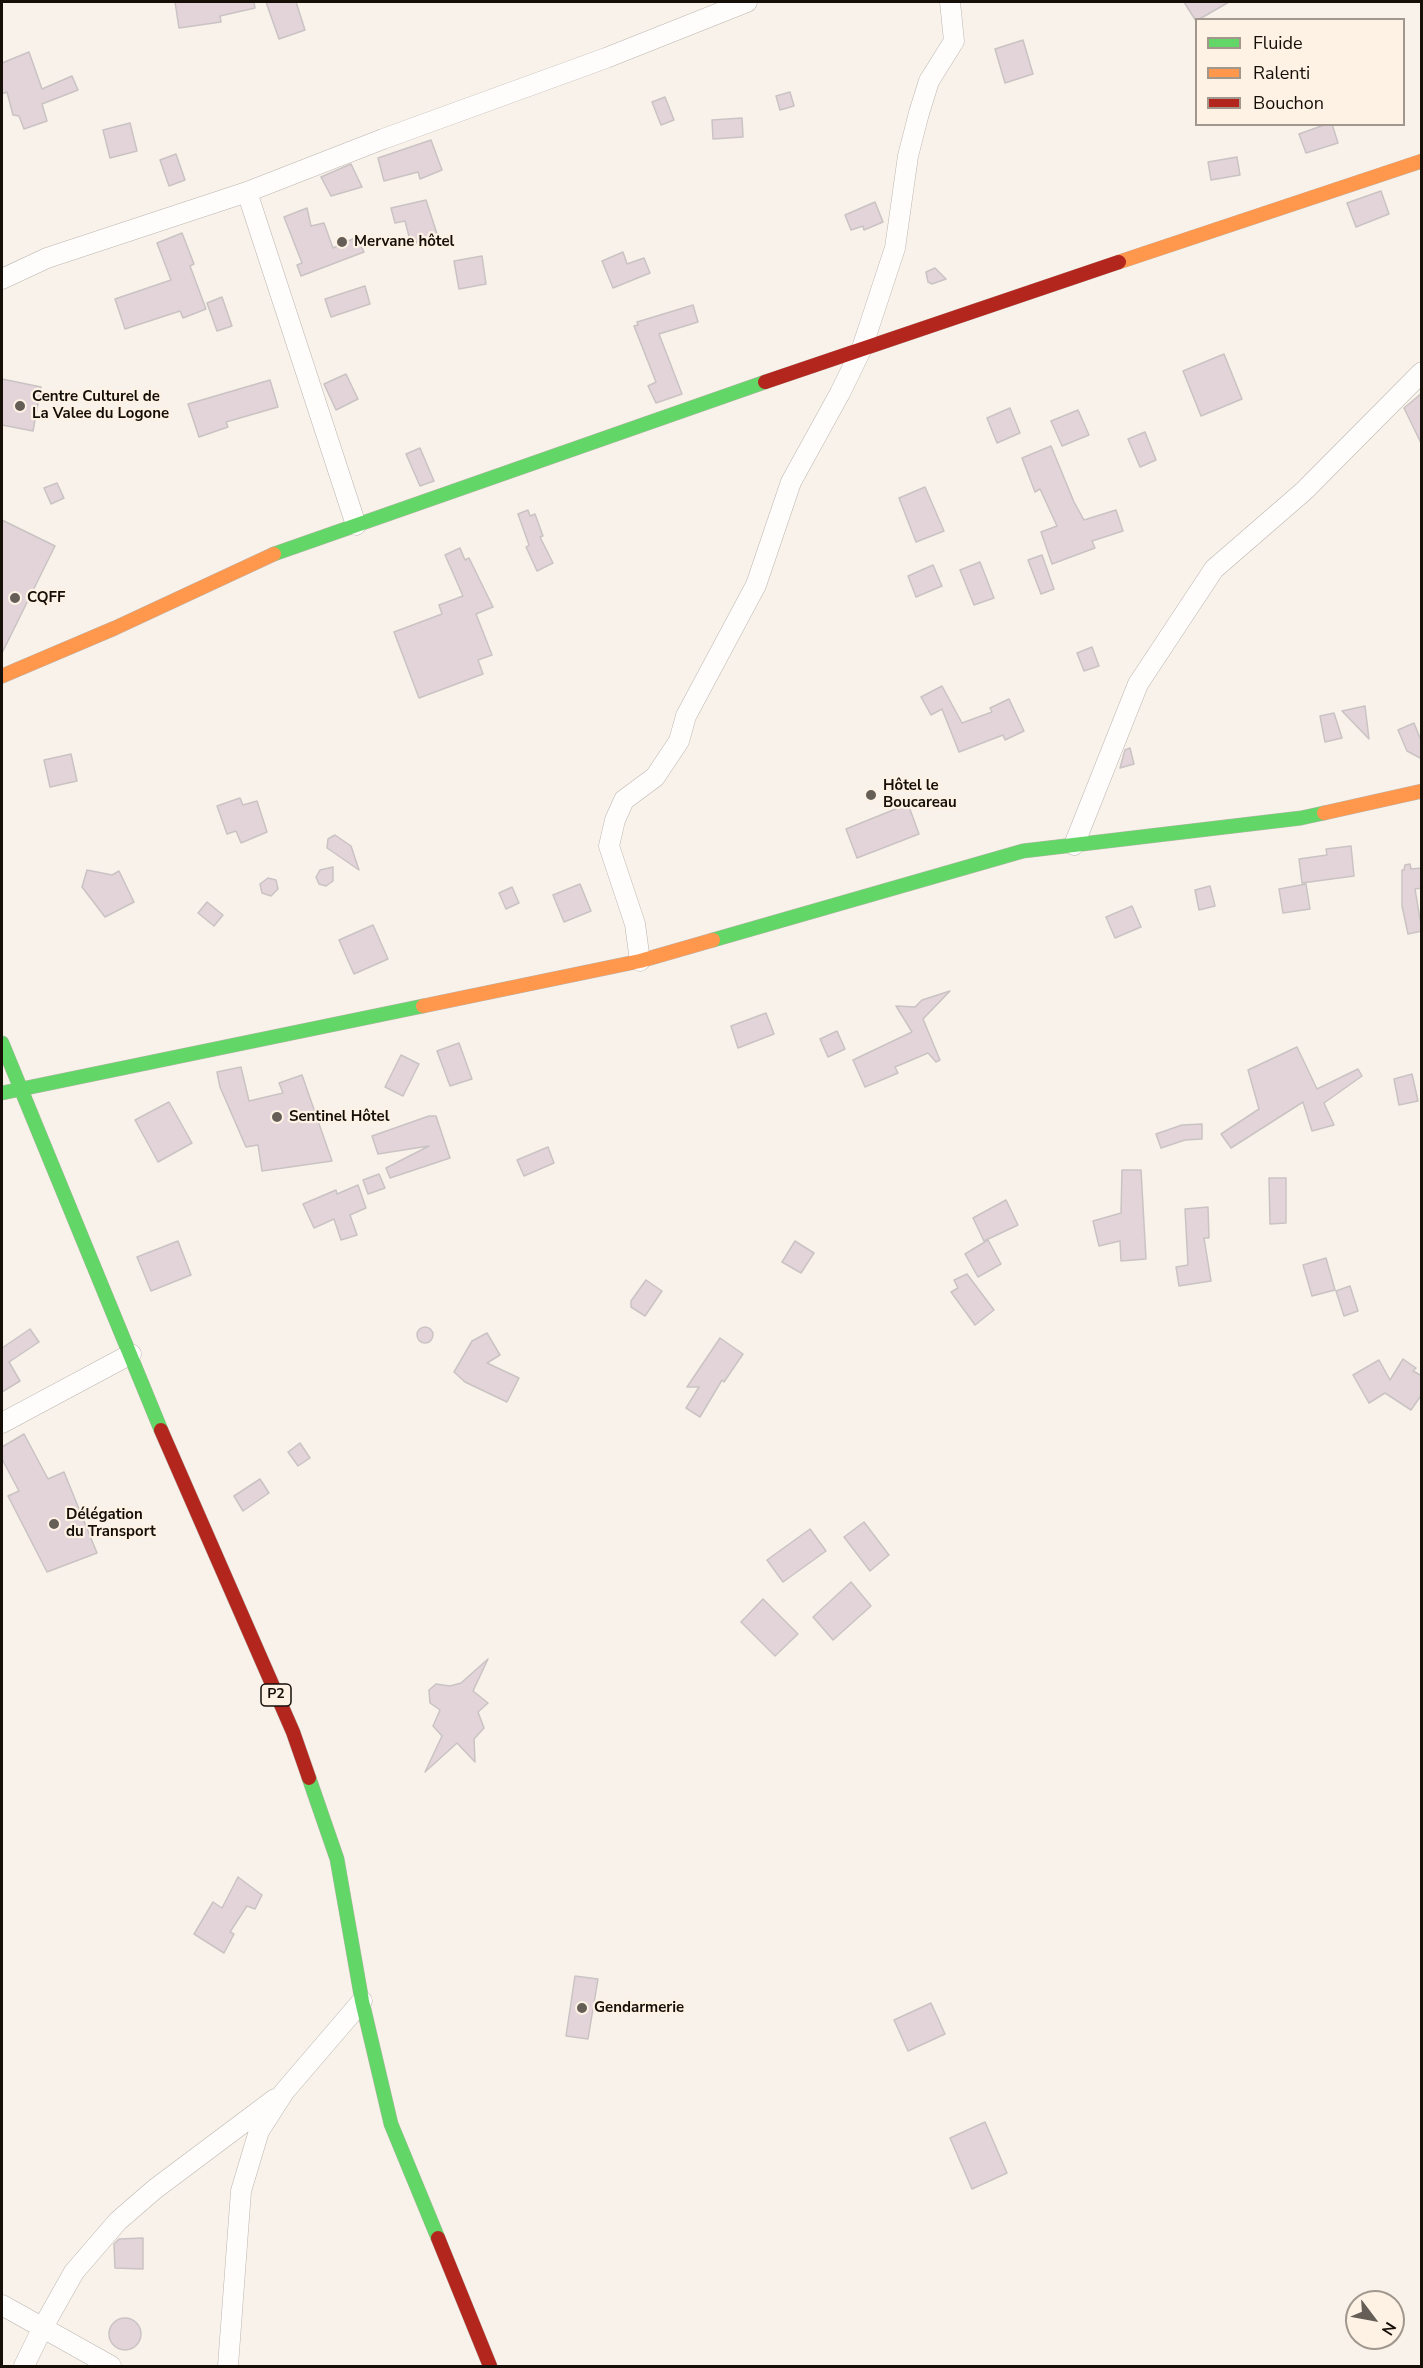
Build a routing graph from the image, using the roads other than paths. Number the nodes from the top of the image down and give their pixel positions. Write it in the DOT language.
graph roads {
  1 [pos="747,2"];
  2 [pos="950,2"];
  3 [pos="1422,161"];
  4 [pos="247,192"];
  5 [pos="2,279"];
  6 [pos="862,348"];
  7 [pos="1422,372"];
  8 [pos="356,525"];
  9 [pos="2,676"];
  10 [pos="1422,791"];
  11 [pos="1074,845"];
  12 [pos="639,961"];
  13 [pos="2,1043"];
  14 [pos="19,1090"];
  15 [pos="2,1093"];
  16 [pos="131,1354"];
  17 [pos="2,1423"];
  18 [pos="362,2001"];
  19 [pos="284,2092"];
  20 [pos="2,2305"];
  21 [pos="43,2327"];
  22 [pos="24,2367"];
  23 [pos="111,2367"];
  24 [pos="228,2367"];
  25 [pos="490,2367"];
  1 -- 4 [label="street"];
  2 -- 6 [label="street"];
  3 -- 6 [label="street"];
  4 -- 5 [label="street"];
  4 -- 8 [label="street"];
  6 -- 8 [label="street"];
  6 -- 12 [label="street"];
  7 -- 11 [label="street"];
  8 -- 9 [label="street"];
  10 -- 11 [label="street"];
  11 -- 12 [label="street"];
  12 -- 14 [label="street"];
  13 -- 14 [label="street, P2"];
  14 -- 15 [label="street"];
  14 -- 16 [label="street, P2"];
  16 -- 17 [label="street"];
  16 -- 18 [label="street, P2"];
  18 -- 19 [label="street"];
  18 -- 25 [label="street, P2"];
  19 -- 21 [label="street"];
  19 -- 24 [label="street"];
  20 -- 21 [label="street"];
  21 -- 22 [label="street"];
  21 -- 23 [label="street"];
}
